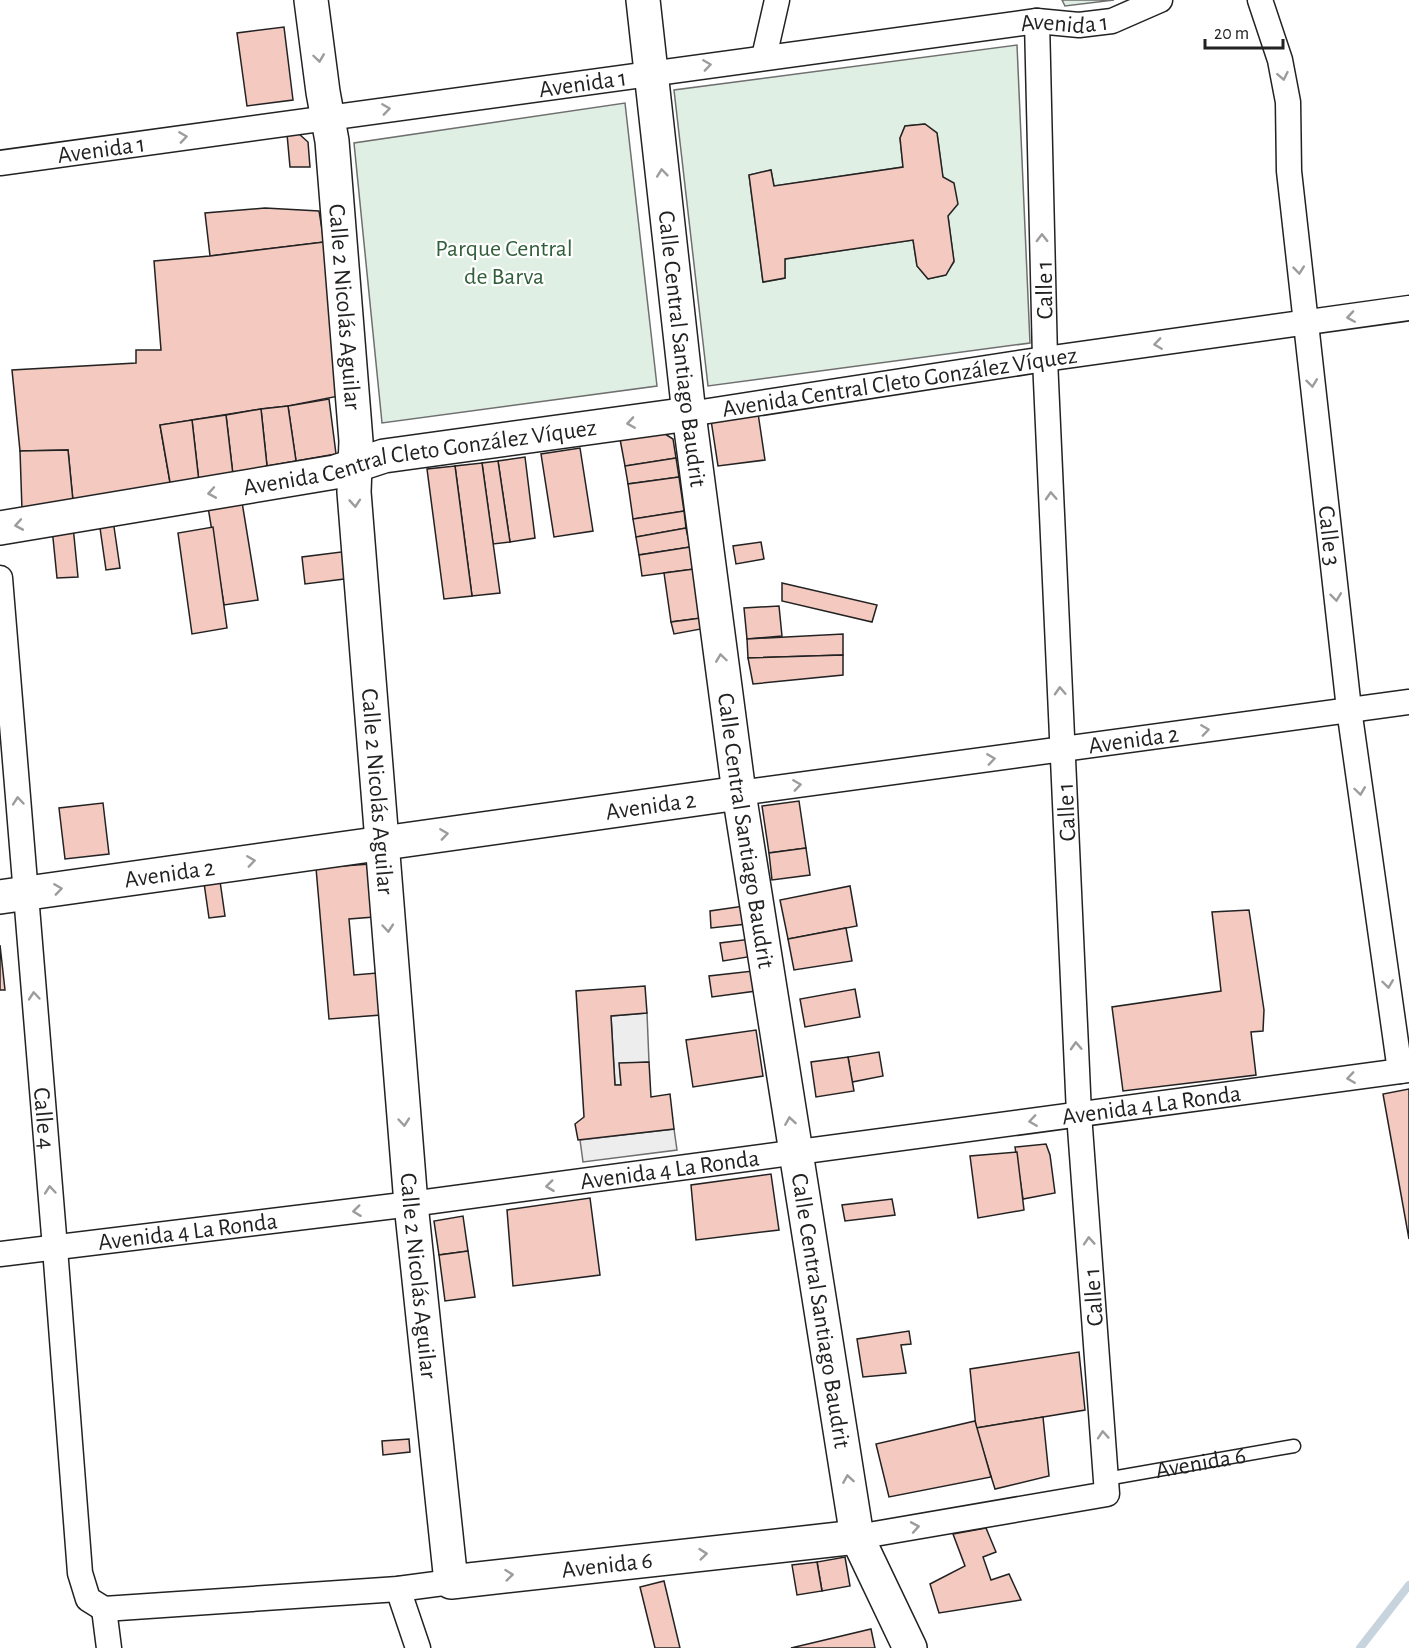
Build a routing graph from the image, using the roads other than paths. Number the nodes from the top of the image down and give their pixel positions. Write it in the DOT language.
graph roads {
  1 [pos="311,0"];
  2 [pos="643,0"];
  3 [pos="777,0"];
  4 [pos="1160,0"];
  5 [pos="1260,0"];
  6 [pos="1037,21"];
  7 [pos="764,57"];
  8 [pos="651,72"];
  9 [pos="328,117"];
  10 [pos="0,163"];
  11 [pos="1409,308"];
  12 [pos="1305,324"];
  13 [pos="1045,359"];
  14 [pos="689,414"];
  15 [pos="354,466"];
  16 [pos="0,528"];
  17 [pos="0,578"];
  18 [pos="1409,702"];
  19 [pos="1349,710"];
  20 [pos="1063,749"];
  21 [pos="739,793"];
  22 [pos="381,843"];
  23 [pos="13,895"];
  24 [pos="1405,1071"];
  25 [pos="1079,1114"];
  26 [pos="795,1154"];
  27 [pos="411,1204"];
  28 [pos="55,1248"];
  29 [pos="0,1254"];
  30 [pos="1294,1446"];
  31 [pos="1107,1486"];
  32 [pos="857,1537"];
  33 [pos="451,1582"];
  34 [pos="398,1589"];
  35 [pos="104,1609"];
  36 [pos="109,1648"];
  37 [pos="418,1648"];
  38 [pos="910,1648"];
  1 -- 9 [label="main road, Calle 2 Nicolás Aguilar, one-way"];
  2 -- 8 [label="main road, Calle Central Santiago Baudrit"];
  3 -- 7 [label="street"];
  4 -- 6 [label="street, Avenida 1"];
  5 -- 12 [label="street, Calle 3, one-way"];
  6 -- 7 [label="street, Avenida 1"];
  13 -- 6 [label="street, Calle 1, one-way"];
  8 -- 7 [label="street, Avenida 1, one-way"];
  9 -- 8 [label="street, Avenida 1, one-way"];
  14 -- 8 [label="main road, Calle Central Santiago Baudrit, one-way"];
  10 -- 9 [label="street, Avenida 1, one-way"];
  9 -- 15 [label="main road, Calle 2 Nicolás Aguilar"];
  11 -- 12 [label="street, Avenida Central Cleto González Víquez, one-way"];
  12 -- 13 [label="street, Avenida Central Cleto González Víquez, one-way"];
  12 -- 19 [label="street, Calle 3, one-way"];
  13 -- 14 [label="street, Avenida Central Cleto González Víquez"];
  20 -- 13 [label="street, Calle 1, one-way"];
  14 -- 15 [label="main road, Avenida Central Cleto González Víquez, one-way"];
  21 -- 14 [label="main road, Calle Central Santiago Baudrit, one-way"];
  15 -- 16 [label="main road, Avenida Central Cleto González Víquez, one-way"];
  15 -- 22 [label="main road, Calle 2 Nicolás Aguilar, one-way"];
  23 -- 17 [label="street, Calle 4, one-way"];
  18 -- 19 [label="street, Avenida 2"];
  20 -- 19 [label="street, Avenida 2, one-way"];
  19 -- 24 [label="street, Calle 3, one-way"];
  21 -- 20 [label="street, Avenida 2, one-way"];
  25 -- 20 [label="street, Calle 1, one-way"];
  22 -- 21 [label="main road, Avenida 2, one-way"];
  26 -- 21 [label="main road, Calle Central Santiago Baudrit, one-way"];
  23 -- 22 [label="main road, Avenida 2, one-way"];
  22 -- 27 [label="main road, Calle 2 Nicolás Aguilar, one-way"];
  28 -- 23 [label="street, Calle 4, one-way"];
  24 -- 25 [label="street, Avenida 4 La Ronda, one-way"];
  25 -- 26 [label="street, Avenida 4 La Ronda, one-way"];
  31 -- 25 [label="street, Calle 1, one-way"];
  26 -- 27 [label="street, Avenida 4 La Ronda, one-way"];
  32 -- 26 [label="main road, Calle Central Santiago Baudrit, one-way"];
  27 -- 28 [label="street, Avenida 4 La Ronda, one-way"];
  27 -- 33 [label="main road, Calle 2 Nicolás Aguilar"];
  28 -- 29 [label="street, Avenida 4 La Ronda"];
  28 -- 35 [label="street, Calle 4"];
  30 -- 31 [label="lane, Avenida 6"];
  32 -- 31 [label="street, Avenida 6, one-way"];
  33 -- 32 [label="main road, Avenida 6, one-way"];
  32 -- 38 [label="main road, Calle Central Santiago Baudrit"];
  33 -- 34 [label="street, Avenida 6"];
  34 -- 35 [label="street, Avenida 6"];
  34 -- 37 [label="street"];
  35 -- 36 [label="street"];
}
